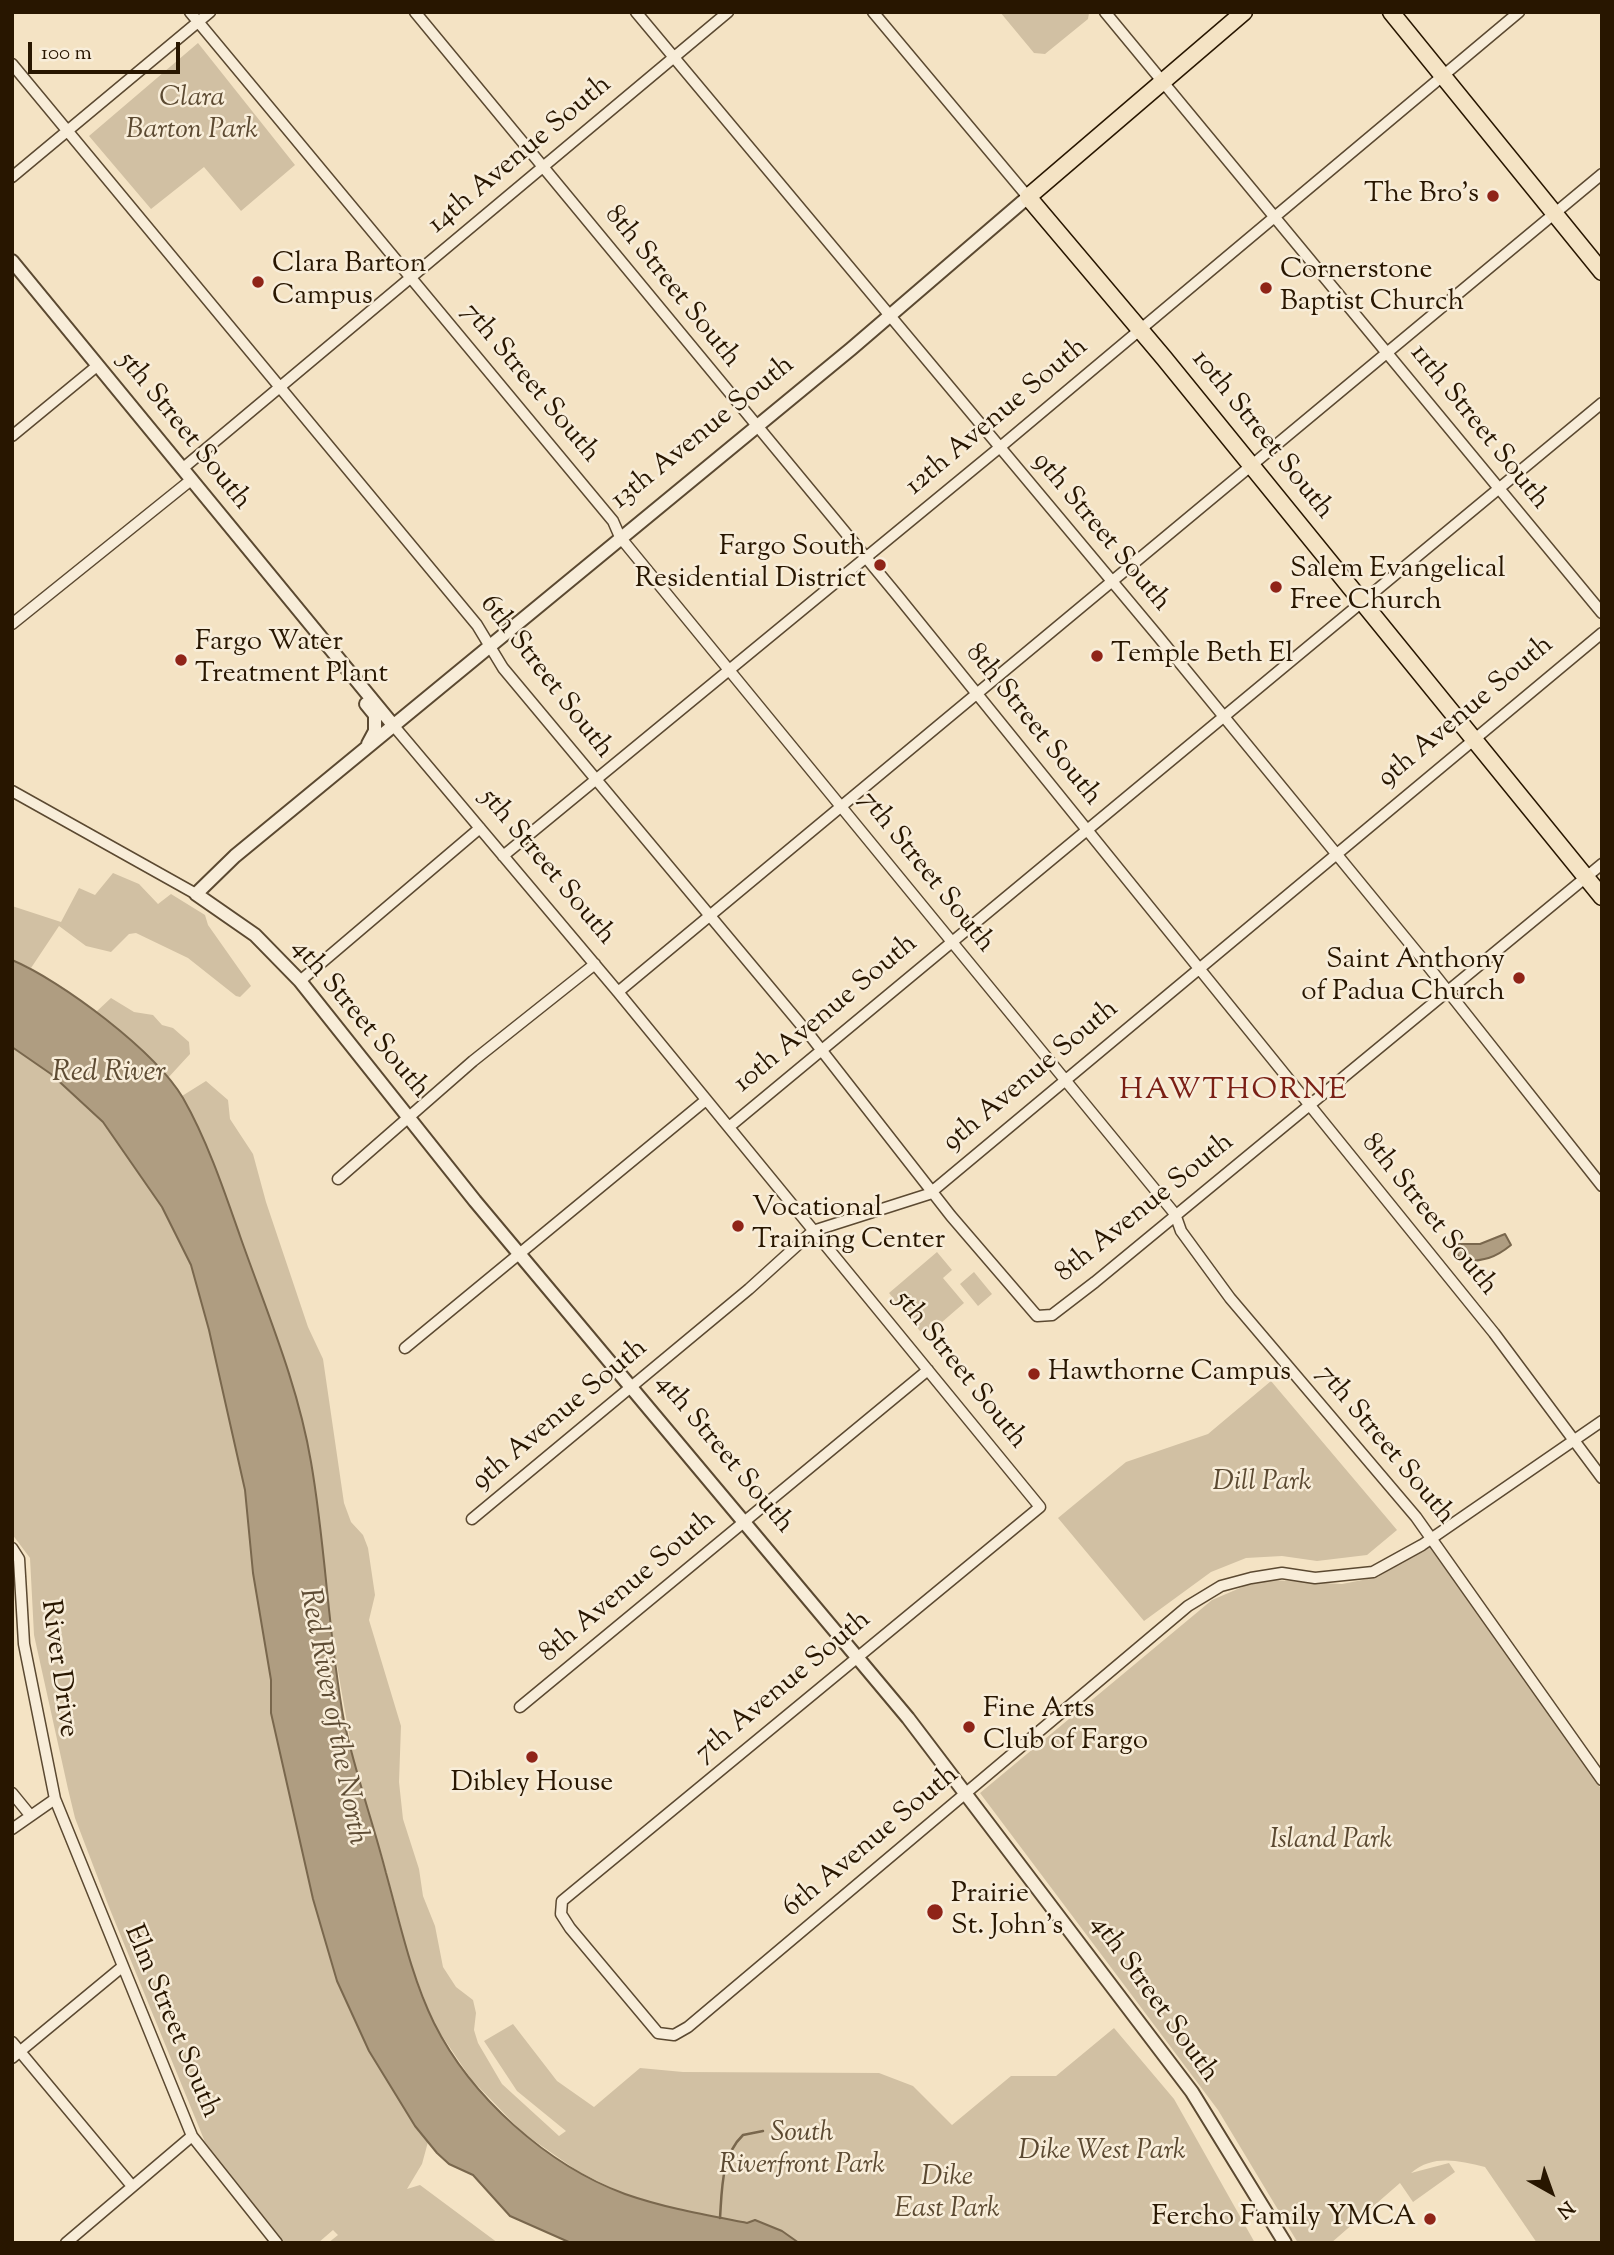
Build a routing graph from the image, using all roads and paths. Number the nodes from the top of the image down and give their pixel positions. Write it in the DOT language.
graph roads {
  1 [pos="190,12"];
  2 [pos="210,12"];
  3 [pos="415,12"];
  4 [pos="636,12"];
  5 [pos="729,12"];
  6 [pos="873,12"];
  7 [pos="1105,12"];
  8 [pos="1244,12"];
  9 [pos="1391,12"];
  10 [pos="1519,12"];
  11 [pos="198,22"];
  12 [pos="675,58"];
  13 [pos="12,64"];
  14 [pos="1444,76"];
  15 [pos="1163,82"];
  16 [pos="68,131"];
  17 [pos="543,168"];
  18 [pos="1602,174"];
  19 [pos="12,177"];
  20 [pos="1028,197"];
  21 [pos="1555,215"];
  22 [pos="1275,217"];
  23 [pos="12,261"];
  24 [pos="1602,272"];
  25 [pos="411,278"];
  26 [pos="890,316"];
  27 [pos="1140,330"];
  28 [pos="1388,352"];
  29 [pos="97,366"];
  30 [pos="281,386"];
  31 [pos="1602,403"];
  32 [pos="755,426"];
  33 [pos="12,436"];
  34 [pos="999,448"];
  35 [pos="1250,465"];
  36 [pos="182,469"];
  37 [pos="191,480"];
  38 [pos="1498,489"];
  39 [pos="620,537"];
  40 [pos="866,558"];
  41 [pos="1111,581"];
  42 [pos="1362,601"];
  43 [pos="1602,613"];
  44 [pos="12,624"];
  45 [pos="1602,633"];
  46 [pos="490,647"];
  47 [pos="334,654"];
  48 [pos="729,670"];
  49 [pos="976,693"];
  50 [pos="1224,717"];
  51 [pos="393,725"];
  52 [pos="1473,738"];
  53 [pos="366,748"];
  54 [pos="595,781"];
  55 [pos="12,791"];
  56 [pos="841,807"];
  57 [pos="480,828"];
  58 [pos="1087,832"];
  59 [pos="1335,853"];
  60 [pos="503,856"];
  61 [pos="1602,864"];
  62 [pos="1586,877"];
  63 [pos="196,894"];
  64 [pos="1602,897"];
  65 [pos="709,916"];
  66 [pos="952,942"];
  67 [pos="594,964"];
  68 [pos="1197,968"];
  69 [pos="300,981"];
  70 [pos="618,992"];
  71 [pos="1448,992"];
  72 [pos="820,1049"];
  73 [pos="1063,1080"];
  74 [pos="706,1100"];
  75 [pos="1309,1105"];
  76 [pos="408,1118"];
  77 [pos="729,1127"];
  78 [pos="338,1179"];
  79 [pos="1602,1186"];
  80 [pos="932,1192"];
  81 [pos="1175,1214"];
  82 [pos="813,1231"];
  83 [pos="520,1253"];
  84 [pos="1041,1317"];
  85 [pos="405,1348"];
  86 [pos="928,1370"];
  87 [pos="632,1385"];
  88 [pos="1602,1421"];
  89 [pos="1574,1440"];
  90 [pos="1602,1478"];
  91 [pos="1040,1507"];
  92 [pos="472,1519"];
  93 [pos="746,1521"];
  94 [pos="1431,1537"];
  95 [pos="12,1548"];
  96 [pos="857,1656"];
  97 [pos="520,1707"];
  98 [pos="1602,1780"];
  99 [pos="12,1793"];
  100 [pos="967,1793"];
  101 [pos="55,1799"];
  102 [pos="30,1815"];
  103 [pos="12,1829"];
  104 [pos="122,1967"];
  105 [pos="674,2035"];
  106 [pos="12,2042"];
  107 [pos="16,2054"];
  108 [pos="192,2136"];
  109 [pos="132,2186"];
  110 [pos="66,2243"];
  111 [pos="277,2243"];
  112 [pos="1285,2243"];
  1 -- 11 [label="street, 7th Street South"];
  2 -- 11 [label="street"];
  3 -- 17 [label="street, 8th Street South"];
  4 -- 12 [label="street, 9th Street South"];
  5 -- 12 [label="street, 14th Avenue South"];
  6 -- 20 [label="street, 10th Street South"];
  7 -- 15 [label="street, 11th Street South"];
  8 -- 15 [label="main road, 13th Avenue South"];
  9 -- 14 [label="main road"];
  10 -- 14 [label="street, 12th Avenue South"];
  11 -- 16 [label="street"];
  11 -- 25 [label="street, 7th Street South"];
  12 -- 17 [label="street, 14th Avenue South"];
  12 -- 26 [label="street, 9th Street South"];
  13 -- 16 [label="street, 6th Street South"];
  14 -- 21 [label="main road"];
  14 -- 22 [label="street, 12th Avenue South"];
  15 -- 20 [label="main road, 13th Avenue South"];
  15 -- 22 [label="street, 11th Street South"];
  16 -- 19 [label="street"];
  16 -- 30 [label="street, 6th Street South"];
  17 -- 25 [label="street, 14th Avenue South"];
  17 -- 32 [label="street, 8th Street South"];
  18 -- 21 [label="street"];
  20 -- 26 [label="street, 13th Avenue South"];
  20 -- 27 [label="main road, 10th Street South"];
  21 -- 24 [label="main road"];
  21 -- 28 [label="street"];
  22 -- 27 [label="street, 12th Avenue South"];
  22 -- 28 [label="street, 11th Street South"];
  23 -- 29 [label="street, 5th Street South"];
  25 -- 30 [label="street, 14th Avenue South"];
  25 -- 39 [label="street, 7th Street South"];
  26 -- 32 [label="street, 13th Avenue South"];
  26 -- 34 [label="street, 9th Street South"];
  27 -- 34 [label="street, 12th Avenue South"];
  27 -- 35 [label="main road, 10th Street South"];
  28 -- 35 [label="street"];
  28 -- 38 [label="street, 11th Street South"];
  29 -- 33 [label="street"];
  29 -- 36 [label="street, 5th Street South"];
  30 -- 36 [label="street, 14th Avenue South"];
  30 -- 46 [label="street, 6th Street South"];
  31 -- 38 [label="street, 10th Avenue South"];
  32 -- 39 [label="street, 13th Avenue South"];
  32 -- 40 [label="street, 8th Street South"];
  34 -- 40 [label="street, 12th Avenue South"];
  34 -- 41 [label="street, 9th Street South"];
  35 -- 41 [label="street"];
  35 -- 42 [label="main road, 10th Street South"];
  36 -- 37 [label="street, 5th Street South"];
  37 -- 44 [label="street"];
  37 -- 47 [label="street, 5th Street South"];
  38 -- 42 [label="street, 10th Avenue South"];
  38 -- 43 [label="street, 11th Street South"];
  39 -- 46 [label="street, 13th Avenue South"];
  39 -- 48 [label="street, 7th Street South"];
  40 -- 48 [label="street, 12th Avenue South"];
  40 -- 49 [label="street, 8th Street South"];
  41 -- 49 [label="street"];
  41 -- 50 [label="street, 9th Street South"];
  42 -- 50 [label="street, 10th Avenue South"];
  42 -- 52 [label="main road, 10th Street South"];
  45 -- 52 [label="street, 9th Avenue South"];
  46 -- 51 [label="street, 13th Avenue South"];
  46 -- 54 [label="street, 6th Street South"];
  47 -- 51 [label="street, 5th Street South"];
  47 -- 53 [label="street"];
  48 -- 54 [label="street, 12th Avenue South"];
  48 -- 56 [label="street, 7th Street South"];
  49 -- 56 [label="street"];
  49 -- 58 [label="street, 8th Street South"];
  50 -- 58 [label="street, 10th Avenue South"];
  50 -- 59 [label="street, 9th Street South"];
  51 -- 53 [label="street, 13th Avenue South"];
  51 -- 57 [label="street, 5th Street South"];
  52 -- 59 [label="street, 9th Avenue South"];
  52 -- 62 [label="main road, 10th Street South"];
  53 -- 63 [label="street, 13th Avenue South"];
  54 -- 60 [label="street, 12th Avenue South"];
  54 -- 65 [label="street, 6th Street South"];
  55 -- 63 [label="street, 4th Street South"];
  56 -- 65 [label="street"];
  56 -- 66 [label="street, 7th Street South"];
  57 -- 60 [label="street, 5th Street South"];
  57 -- 69 [label="street"];
  58 -- 66 [label="street, 10th Avenue South"];
  58 -- 68 [label="street, 8th Street South"];
  59 -- 68 [label="street, 9th Avenue South"];
  59 -- 71 [label="street, 9th Street South"];
  60 -- 67 [label="street, 5th Street South"];
  61 -- 62 [label="street, 8th Avenue South"];
  62 -- 64 [label="main road, 10th Street South"];
  62 -- 71 [label="street, 8th Avenue South"];
  63 -- 69 [label="street, 4th Street South"];
  65 -- 70 [label="street"];
  65 -- 72 [label="street, 6th Street South"];
  66 -- 72 [label="street, 10th Avenue South"];
  66 -- 73 [label="street, 7th Street South"];
  67 -- 70 [label="street, 5th Street South"];
  67 -- 76 [label="street"];
  68 -- 73 [label="street, 9th Avenue South"];
  68 -- 75 [label="street, 8th Street South"];
  69 -- 76 [label="street, 4th Street South"];
  70 -- 74 [label="street, 5th Street South"];
  71 -- 75 [label="street, 8th Avenue South"];
  71 -- 79 [label="street, 9th Street South"];
  72 -- 77 [label="street, 10th Avenue South"];
  72 -- 80 [label="street, 6th Street South"];
  73 -- 80 [label="street, 9th Avenue South"];
  73 -- 81 [label="street, 7th Street South"];
  74 -- 77 [label="street, 5th Street South"];
  74 -- 83 [label="street, 10th Avenue South"];
  75 -- 81 [label="street, 8th Avenue South"];
  75 -- 89 [label="street, 8th Street South"];
  76 -- 78 [label="street"];
  76 -- 83 [label="street, 4th Street South"];
  77 -- 82 [label="street, 5th Street South"];
  80 -- 82 [label="street, 9th Avenue South"];
  80 -- 84 [label="street, 6th Street South"];
  81 -- 84 [label="street, 8th Avenue South"];
  81 -- 94 [label="street, 7th Street South"];
  82 -- 86 [label="street, 5th Street South"];
  82 -- 87 [label="street, 9th Avenue South"];
  83 -- 85 [label="street, 10th Avenue South"];
  83 -- 87 [label="street, 4th Street South"];
  86 -- 91 [label="street, 5th Street South"];
  86 -- 93 [label="street, 8th Avenue South"];
  87 -- 92 [label="street, 9th Avenue South"];
  87 -- 93 [label="street, 4th Street South"];
  88 -- 89 [label="street, 6th Avenue South"];
  89 -- 90 [label="street, 8th Street South"];
  89 -- 94 [label="street, 6th Avenue South"];
  91 -- 96 [label="street, 7th Avenue South"];
  93 -- 96 [label="street, 4th Street South"];
  93 -- 97 [label="street, 8th Avenue South"];
  94 -- 98 [label="street, 7th Street South"];
  94 -- 100 [label="street, 6th Avenue South"];
  95 -- 101 [label="street, River Drive"];
  96 -- 100 [label="street, 4th Street South"];
  96 -- 105 [label="street, 7th Avenue South"];
  99 -- 102 [label="street"];
  100 -- 105 [label="street, 6th Avenue South"];
  100 -- 112 [label="street, 4th Street South"];
  101 -- 102 [label="street"];
  101 -- 104 [label="street, Elm Street South"];
  102 -- 103 [label="street"];
  104 -- 107 [label="street"];
  104 -- 108 [label="street, Elm Street South"];
  106 -- 107 [label="street"];
  107 -- 109 [label="street"];
  108 -- 109 [label="street"];
  108 -- 111 [label="street, Elm Street South"];
  109 -- 110 [label="street"];
}
